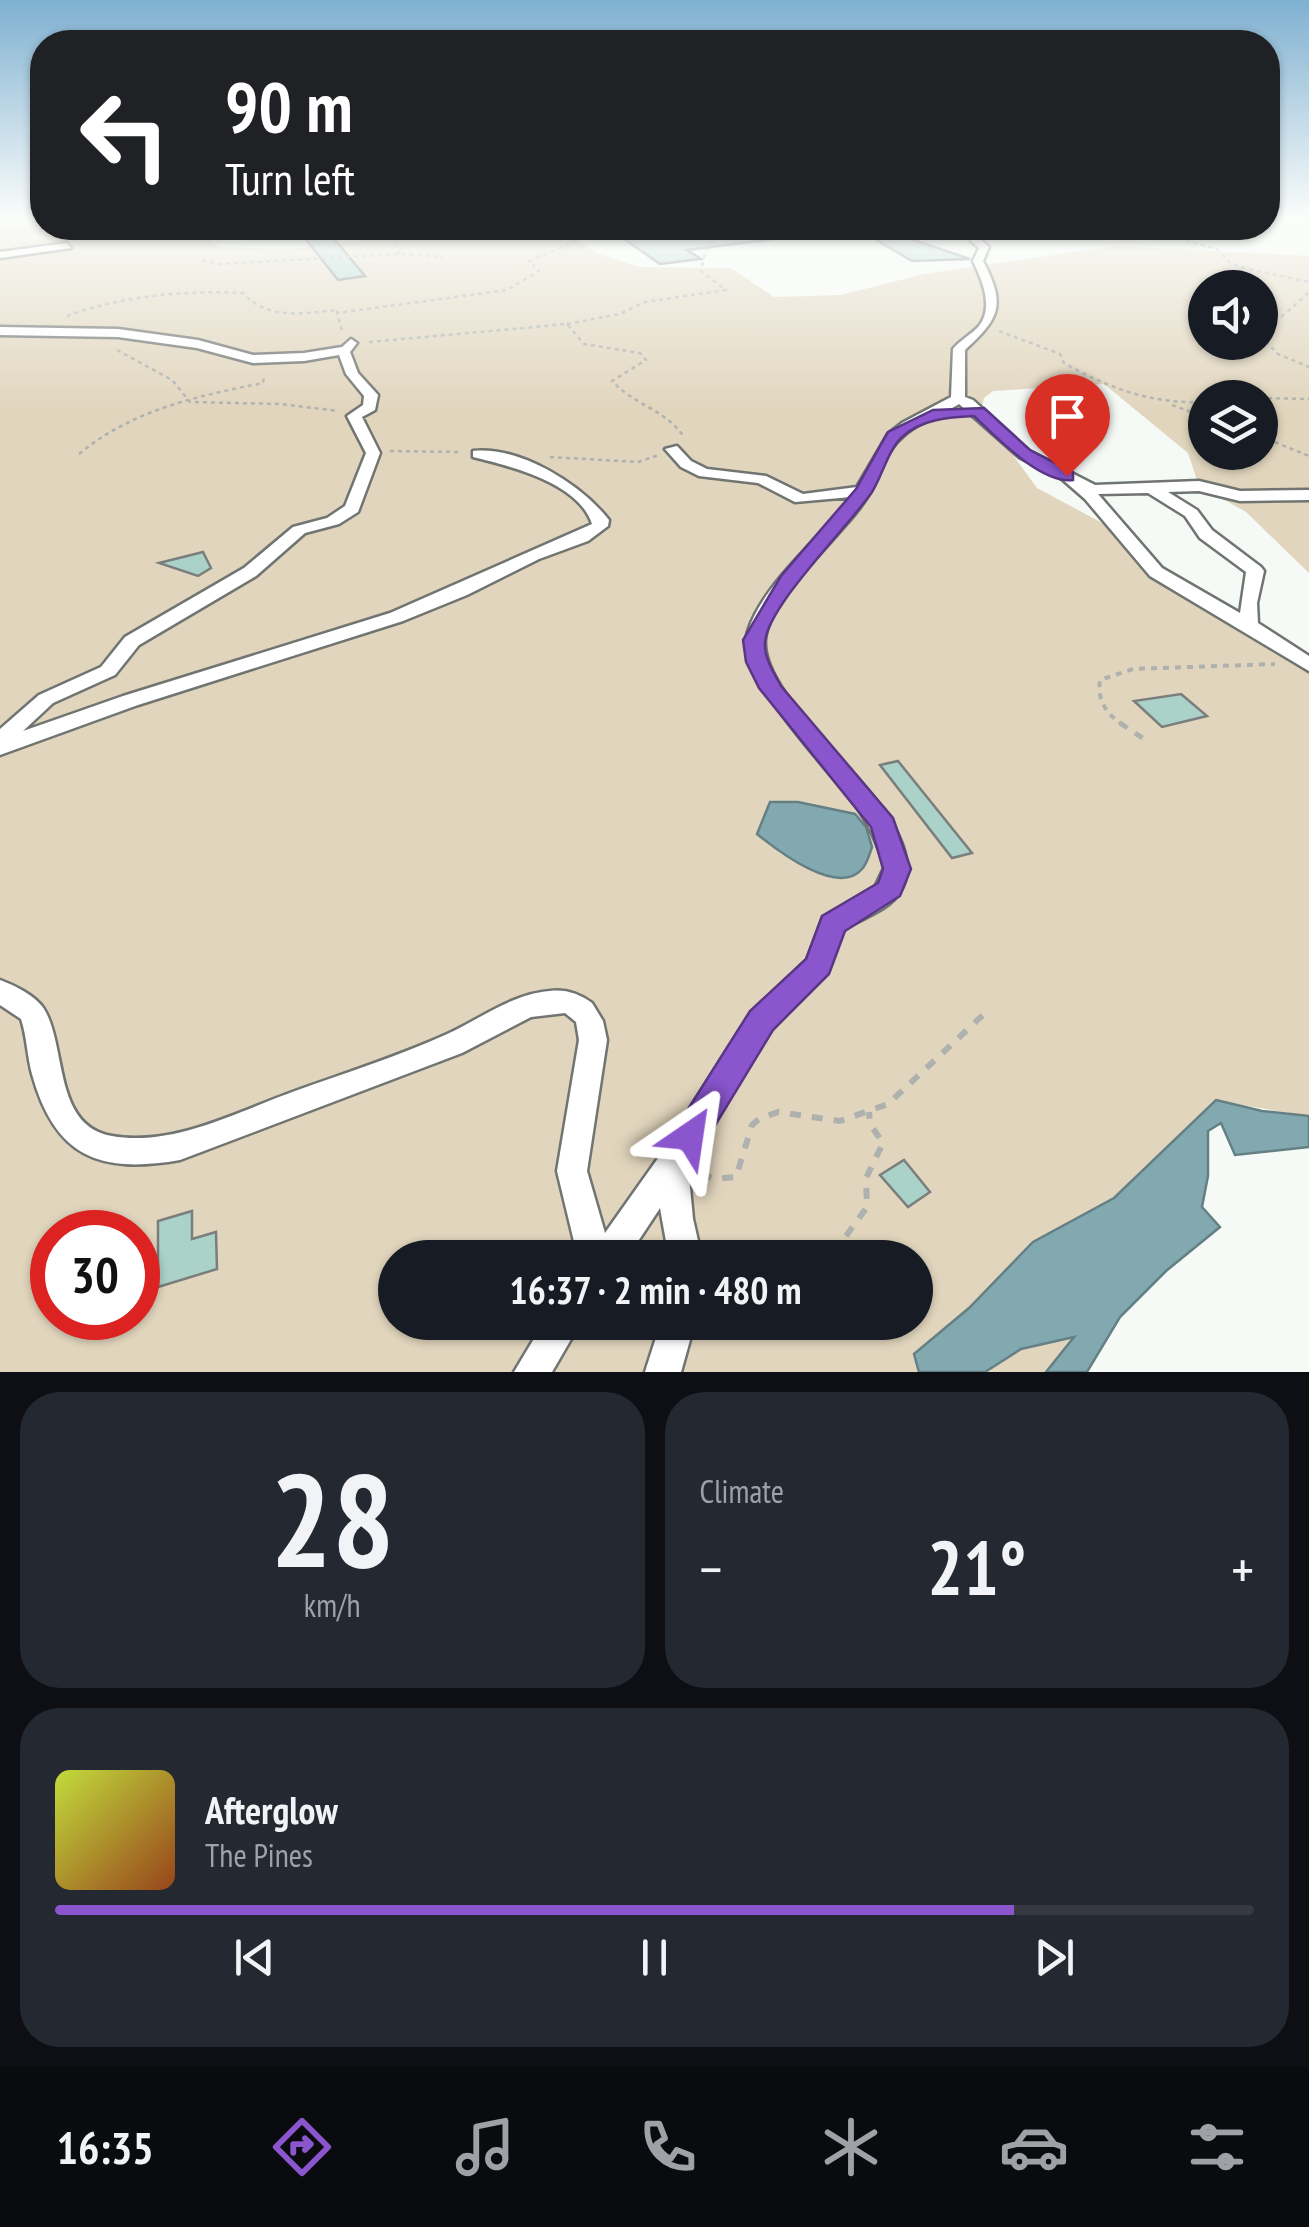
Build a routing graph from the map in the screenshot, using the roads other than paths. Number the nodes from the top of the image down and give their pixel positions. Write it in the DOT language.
graph roads {
  1 [pos="987,282"];
  2 [pos="0,331"];
  3 [pos="958,398"];
  4 [pos="978,411"];
  5 [pos="938,413"];
  6 [pos="672,449"];
  7 [pos="478,454"];
  8 [pos="1076,484"];
  9 [pos="1153,489"];
  10 [pos="863,491"];
  11 [pos="1309,495"];
  12 [pos="1250,622"];
  13 [pos="1307,664"];
  14 [pos="0,745"];
  15 [pos="0,990"];
  16 [pos="672,1164"];
  17 [pos="590,1240"];
  18 [pos="619,1240"];
  19 [pos="682,1240"];
  20 [pos="552,1340"];
  21 [pos="672,1340"];
  22 [pos="532,1372"];
  23 [pos="662,1372"];
  1 -- 3 [label="street"];
  2 -- 14 [label="street"];
  3 -- 4 [label="street"];
  3 -- 5 [label="street"];
  4 -- 5 [label="street"];
  4 -- 8 [label="street"];
  5 -- 10 [label="street"];
  6 -- 10 [label="street"];
  7 -- 14 [label="street"];
  8 -- 9 [label="street"];
  8 -- 13 [label="street"];
  9 -- 11 [label="street"];
  9 -- 12 [label="street"];
  10 -- 16 [label="street"];
  15 -- 17 [label="street"];
  16 -- 18 [label="street"];
  16 -- 19 [label="street"];
  20 -- 22 [label="street"];
  21 -- 23 [label="street"];
}
